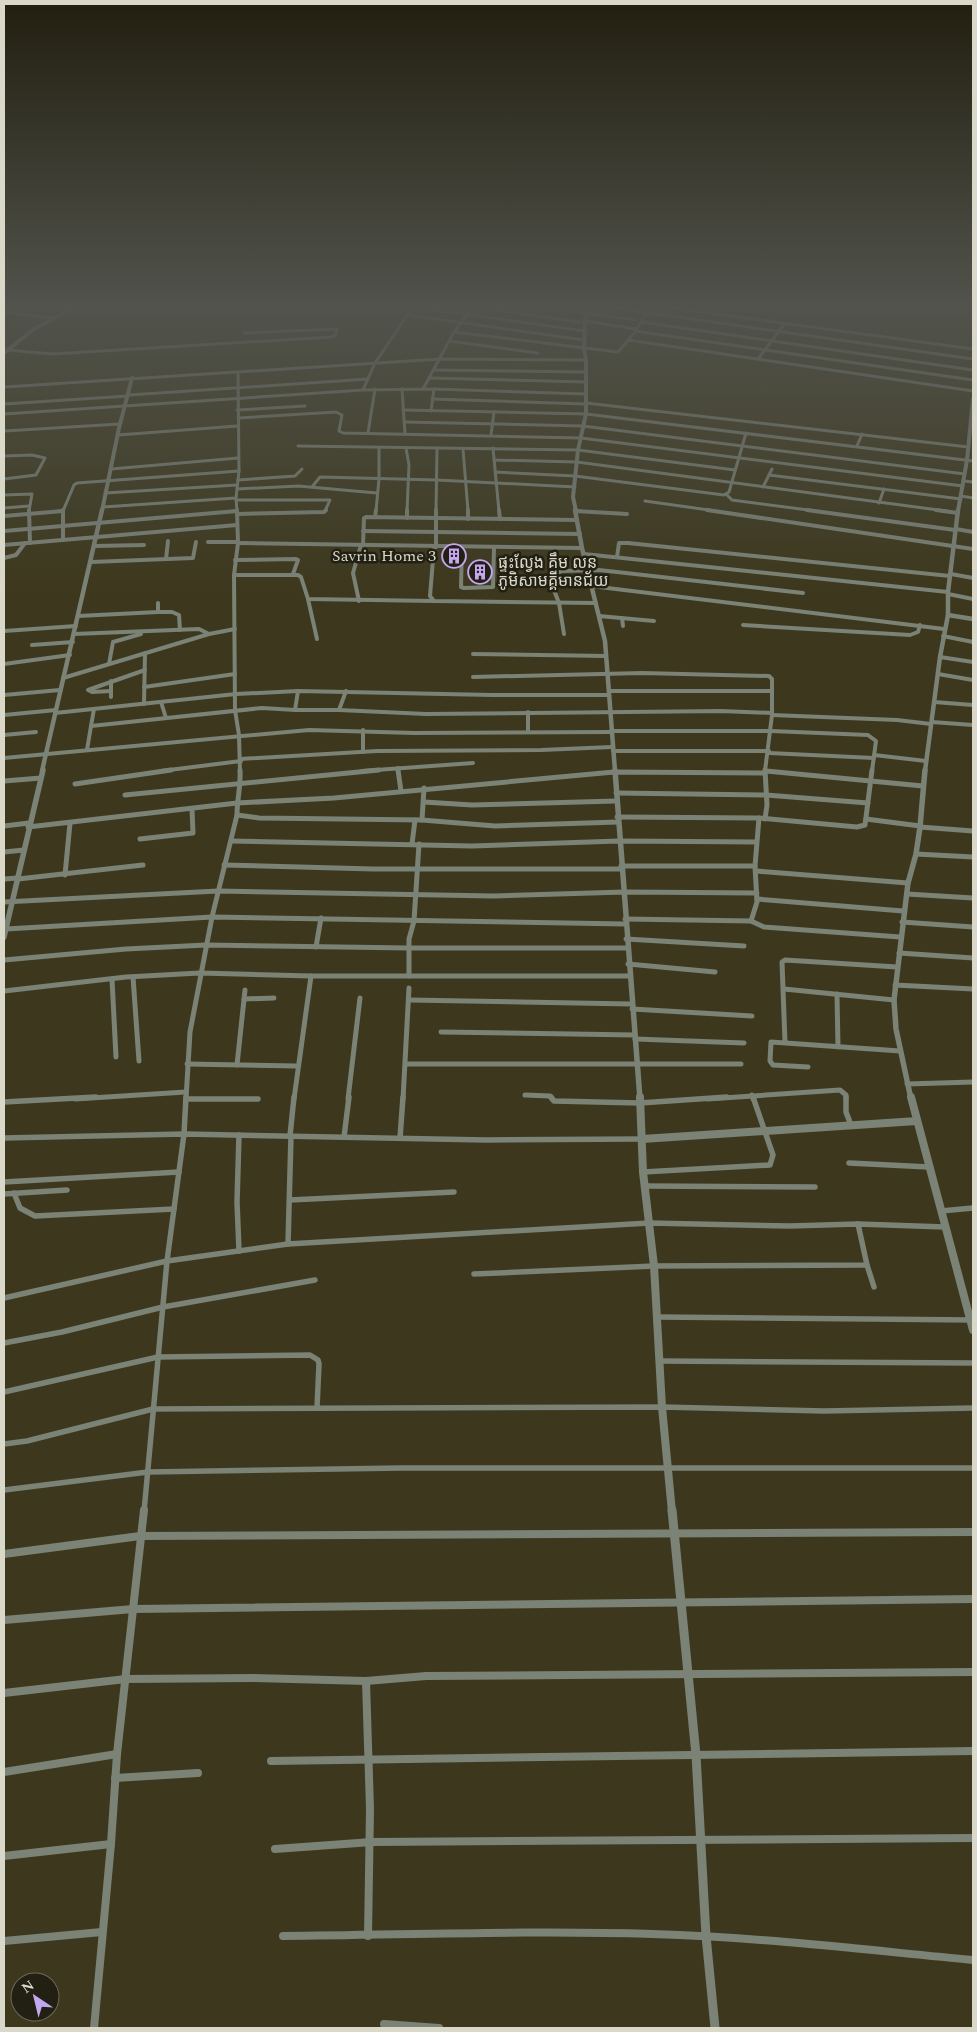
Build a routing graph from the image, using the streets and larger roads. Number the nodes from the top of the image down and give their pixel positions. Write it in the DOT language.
graph roads {
  1 [pos="238,399"];
  2 [pos="432,399"];
  3 [pos="61,400"];
  4 [pos="126,400"];
  5 [pos="225,400"];
  6 [pos="373,400"];
  7 [pos="403,400"];
  8 [pos="464,400"];
  9 [pos="586,400"];
  10 [pos="973,400"];
  11 [pos="586,403"];
  12 [pos="4,404"];
  13 [pos="124,406"];
  14 [pos="305,406"];
  15 [pos="237,410"];
  16 [pos="403,410"];
  17 [pos="430,411"];
  18 [pos="494,412"];
  19 [pos="4,414"];
  20 [pos="586,414"];
  21 [pos="238,418"];
  22 [pos="404,422"];
  23 [pos="439,422"];
  24 [pos="493,423"];
  25 [pos="120,424"];
  26 [pos="237,426"];
  27 [pos="583,426"];
  28 [pos="4,430"];
  29 [pos="972,430"];
  30 [pos="368,434"];
  31 [pos="405,434"];
  32 [pos="442,434"];
  33 [pos="746,434"];
  34 [pos="862,434"];
  35 [pos="118,435"];
  36 [pos="492,436"];
  37 [pos="581,438"];
  38 [pos="743,445"];
  39 [pos="298,446"];
  40 [pos="856,446"];
  41 [pos="970,447"];
  42 [pos="379,448"];
  43 [pos="406,448"];
  44 [pos="463,448"];
  45 [pos="493,448"];
  46 [pos="437,449"];
  47 [pos="578,450"];
  48 [pos="4,456"];
  49 [pos="739,456"];
  50 [pos="238,458"];
  51 [pos="849,459"];
  52 [pos="494,460"];
  53 [pos="970,461"];
  54 [pos="577,462"];
  55 [pos="111,469"];
  56 [pos="302,469"];
  57 [pos="772,469"];
  58 [pos="735,470"];
  59 [pos="239,471"];
  60 [pos="846,471"];
  61 [pos="495,472"];
  62 [pos="769,475"];
  63 [pos="575,476"];
  64 [pos="4,479"];
  65 [pos="379,479"];
  66 [pos="238,480"];
  67 [pos="408,480"];
  68 [pos="437,480"];
  69 [pos="109,481"];
  70 [pos="964,481"];
  71 [pos="467,482"];
  72 [pos="973,482"];
  73 [pos="497,483"];
  74 [pos="732,483"];
  75 [pos="237,487"];
  76 [pos="762,487"];
  77 [pos="312,488"];
  78 [pos="574,488"];
  79 [pos="884,489"];
  80 [pos="105,493"];
  81 [pos="377,493"];
  82 [pos="726,494"];
  83 [pos="4,495"];
  84 [pos="961,498"];
  85 [pos="973,498"];
  86 [pos="236,499"];
  87 [pos="645,501"];
  88 [pos="879,503"];
  89 [pos="29,506"];
  90 [pos="103,506"];
  91 [pos="4,508"];
  92 [pos="63,511"];
  93 [pos="575,511"];
  94 [pos="237,513"];
  95 [pos="958,513"];
  96 [pos="29,514"];
  97 [pos="627,514"];
  98 [pos="4,516"];
  99 [pos="375,517"];
  100 [pos="407,518"];
  101 [pos="435,518"];
  102 [pos="468,519"];
  103 [pos="500,519"];
  104 [pos="577,520"];
  105 [pos="100,522"];
  106 [pos="62,525"];
  107 [pos="237,525"];
  108 [pos="30,528"];
  109 [pos="4,530"];
  110 [pos="956,530"];
  111 [pos="363,531"];
  112 [pos="435,532"];
  113 [pos="973,532"];
  114 [pos="580,534"];
  115 [pos="97,536"];
  116 [pos="63,540"];
  117 [pos="168,540"];
  118 [pos="196,542"];
  119 [pos="208,542"];
  120 [pos="238,542"];
  121 [pos="25,543"];
  122 [pos="30,543"];
  123 [pos="4,545"];
  124 [pos="144,545"];
  125 [pos="362,545"];
  126 [pos="95,546"];
  127 [pos="435,546"];
  128 [pos="954,546"];
  129 [pos="462,547"];
  130 [pos="494,548"];
  131 [pos="973,549"];
  132 [pos="583,551"];
  133 [pos="618,557"];
  134 [pos="4,558"];
  135 [pos="166,559"];
  136 [pos="235,560"];
  137 [pos="91,562"];
  138 [pos="588,570"];
  139 [pos="293,574"];
  140 [pos="234,575"];
  141 [pos="951,575"];
  142 [pos="973,578"];
  143 [pos="591,586"];
  144 [pos="803,593"];
  145 [pos="948,593"];
  146 [pos="308,599"];
  147 [pos="973,599"];
  148 [pos="359,600"];
  149 [pos="434,601"];
  150 [pos="158,603"];
  151 [pos="560,603"];
  152 [pos="596,603"];
  153 [pos="158,612"];
  154 [pos="948,615"];
  155 [pos="78,616"];
  156 [pos="599,616"];
  157 [pos="622,618"];
  158 [pos="973,619"];
  159 [pos="654,621"];
  160 [pos="743,625"];
  161 [pos="920,625"];
  162 [pos="76,626"];
  163 [pos="623,626"];
  164 [pos="235,629"];
  165 [pos="944,629"];
  166 [pos="180,630"];
  167 [pos="4,631"];
  168 [pos="144,632"];
  169 [pos="115,633"];
  170 [pos="74,634"];
  171 [pos="209,634"];
  172 [pos="564,634"];
  173 [pos="943,636"];
  174 [pos="317,639"];
  175 [pos="73,642"];
  176 [pos="114,642"];
  177 [pos="973,642"];
  178 [pos="32,646"];
  179 [pos="145,653"];
  180 [pos="473,654"];
  181 [pos="70,655"];
  182 [pos="606,656"];
  183 [pos="940,657"];
  184 [pos="973,662"];
  185 [pos="4,664"];
  186 [pos="109,664"];
  187 [pos="145,670"];
  188 [pos="235,674"];
  189 [pos="607,674"];
  190 [pos="938,674"];
  191 [pos="473,677"];
  192 [pos="63,678"];
  193 [pos="973,680"];
  194 [pos="111,681"];
  195 [pos="144,687"];
  196 [pos="60,690"];
  197 [pos="111,691"];
  198 [pos="298,691"];
  199 [pos="346,691"];
  200 [pos="772,691"];
  201 [pos="609,693"];
  202 [pos="236,694"];
  203 [pos="4,695"];
  204 [pos="111,697"];
  205 [pos="161,702"];
  206 [pos="934,702"];
  207 [pos="144,704"];
  208 [pos="973,706"];
  209 [pos="94,709"];
  210 [pos="235,710"];
  211 [pos="295,710"];
  212 [pos="339,710"];
  213 [pos="55,711"];
  214 [pos="528,712"];
  215 [pos="610,712"];
  216 [pos="4,714"];
  217 [pos="772,714"];
  218 [pos="166,718"];
  219 [pos="932,723"];
  220 [pos="973,725"];
  221 [pos="91,726"];
  222 [pos="363,730"];
  223 [pos="771,731"];
  224 [pos="36,732"];
  225 [pos="528,732"];
  226 [pos="611,732"];
  227 [pos="4,735"];
  228 [pos="239,735"];
  229 [pos="87,750"];
  230 [pos="612,750"];
  231 [pos="363,752"];
  232 [pos="769,752"];
  233 [pos="48,753"];
  234 [pos="874,756"];
  235 [pos="4,758"];
  236 [pos="240,760"];
  237 [pos="926,761"];
  238 [pos="473,763"];
  239 [pos="398,768"];
  240 [pos="614,772"];
  241 [pos="766,772"];
  242 [pos="41,778"];
  243 [pos="871,780"];
  244 [pos="4,781"];
  245 [pos="240,783"];
  246 [pos="76,784"];
  247 [pos="923,786"];
  248 [pos="424,788"];
  249 [pos="401,791"];
  250 [pos="616,794"];
  251 [pos="124,795"];
  252 [pos="766,796"];
  253 [pos="616,801"];
  254 [pos="424,802"];
  255 [pos="237,803"];
  256 [pos="868,803"];
  257 [pos="192,809"];
  258 [pos="237,815"];
  259 [pos="759,818"];
  260 [pos="765,819"];
  261 [pos="866,819"];
  262 [pos="415,820"];
  263 [pos="422,820"];
  264 [pos="618,820"];
  265 [pos="70,823"];
  266 [pos="29,825"];
  267 [pos="4,826"];
  268 [pos="920,827"];
  269 [pos="973,831"];
  270 [pos="140,839"];
  271 [pos="231,841"];
  272 [pos="620,841"];
  273 [pos="756,842"];
  274 [pos="412,844"];
  275 [pos="419,844"];
  276 [pos="24,850"];
  277 [pos="4,852"];
  278 [pos="916,854"];
  279 [pos="973,857"];
  280 [pos="143,865"];
  281 [pos="224,866"];
  282 [pos="622,868"];
  283 [pos="756,868"];
  284 [pos="417,869"];
  285 [pos="64,875"];
  286 [pos="18,878"];
  287 [pos="4,879"];
  288 [pos="908,883"];
  289 [pos="218,891"];
  290 [pos="624,892"];
  291 [pos="415,894"];
  292 [pos="906,894"];
  293 [pos="757,896"];
  294 [pos="973,898"];
  295 [pos="13,902"];
  296 [pos="4,904"];
  297 [pos="904,911"];
  298 [pos="212,917"];
  299 [pos="321,918"];
  300 [pos="414,921"];
  301 [pos="752,921"];
  302 [pos="625,922"];
  303 [pos="902,922"];
  304 [pos="973,927"];
  305 [pos="6,929"];
  306 [pos="4,937"];
  307 [pos="900,938"];
  308 [pos="626,939"];
  309 [pos="206,945"];
  310 [pos="744,946"];
  311 [pos="316,947"];
  312 [pos="410,948"];
  313 [pos="627,948"];
  314 [pos="899,952"];
  315 [pos="973,958"];
  316 [pos="4,960"];
  317 [pos="628,964"];
  318 [pos="897,966"];
  319 [pos="715,972"];
  320 [pos="200,973"];
  321 [pos="311,976"];
  322 [pos="409,976"];
  323 [pos="628,976"];
  324 [pos="132,977"];
  325 [pos="112,979"];
  326 [pos="894,985"];
  327 [pos="409,988"];
  328 [pos="784,989"];
  329 [pos="973,989"];
  330 [pos="245,990"];
  331 [pos="4,991"];
  332 [pos="837,994"];
  333 [pos="274,998"];
  334 [pos="360,998"];
  335 [pos="244,999"];
  336 [pos="409,1000"];
  337 [pos="894,1000"];
  338 [pos="632,1006"];
  339 [pos="752,1016"];
  340 [pos="441,1032"];
  341 [pos="635,1037"];
  342 [pos="785,1042"];
  343 [pos="744,1043"];
  344 [pos="838,1047"];
  345 [pos="900,1051"];
  346 [pos="116,1056"];
  347 [pos="139,1061"];
  348 [pos="187,1064"];
  349 [pos="406,1064"];
  350 [pos="742,1064"];
  351 [pos="237,1065"];
  352 [pos="636,1065"];
  353 [pos="297,1066"];
  354 [pos="808,1067"];
  355 [pos="973,1082"];
  356 [pos="907,1084"];
  357 [pos="525,1095"];
  358 [pos="752,1095"];
  359 [pos="186,1096"];
  360 [pos="258,1099"];
  361 [pos="4,1102"];
  362 [pos="640,1103"];
  363 [pos="917,1121"];
  364 [pos="851,1125"];
  365 [pos="765,1131"];
  366 [pos="184,1134"];
  367 [pos="239,1135"];
  368 [pos="290,1136"];
  369 [pos="344,1137"];
  370 [pos="4,1138"];
  371 [pos="400,1138"];
  372 [pos="642,1139"];
  373 [pos="849,1162"];
  374 [pos="929,1167"];
  375 [pos="179,1172"];
  376 [pos="643,1172"];
  377 [pos="4,1182"];
  378 [pos="646,1186"];
  379 [pos="815,1187"];
  380 [pos="68,1190"];
  381 [pos="454,1192"];
  382 [pos="14,1193"];
  383 [pos="4,1194"];
  384 [pos="290,1200"];
  385 [pos="973,1208"];
  386 [pos="174,1209"];
  387 [pos="941,1211"];
  388 [pos="649,1223"];
  389 [pos="858,1224"];
  390 [pos="945,1228"];
  391 [pos="288,1244"];
  392 [pos="239,1251"];
  393 [pos="167,1262"];
  394 [pos="867,1265"];
  395 [pos="654,1266"];
  396 [pos="474,1274"];
  397 [pos="315,1280"];
  398 [pos="874,1288"];
  399 [pos="4,1298"];
  400 [pos="163,1307"];
  401 [pos="657,1317"];
  402 [pos="972,1321"];
  403 [pos="973,1330"];
  404 [pos="4,1343"];
  405 [pos="158,1357"];
  406 [pos="659,1361"];
  407 [pos="973,1363"];
  408 [pos="4,1392"];
  409 [pos="662,1407"];
  410 [pos="317,1408"];
  411 [pos="973,1408"];
  412 [pos="153,1409"];
  413 [pos="4,1444"];
  414 [pos="668,1467"];
  415 [pos="973,1468"];
  416 [pos="148,1472"];
  417 [pos="4,1490"];
  418 [pos="973,1532"];
  419 [pos="674,1533"];
  420 [pos="140,1536"];
  421 [pos="4,1554"];
  422 [pos="973,1599"];
  423 [pos="680,1601"];
  424 [pos="133,1609"];
  425 [pos="4,1620"];
  426 [pos="973,1672"];
  427 [pos="688,1675"];
  428 [pos="126,1679"];
  429 [pos="366,1681"];
  430 [pos="4,1693"];
  431 [pos="973,1751"];
  432 [pos="117,1754"];
  433 [pos="696,1756"];
  434 [pos="371,1759"];
  435 [pos="271,1760"];
  436 [pos="4,1772"];
  437 [pos="198,1774"];
  438 [pos="114,1778"];
  439 [pos="973,1838"];
  440 [pos="700,1840"];
  441 [pos="372,1842"];
  442 [pos="111,1844"];
  443 [pos="275,1849"];
  444 [pos="4,1856"];
  445 [pos="102,1932"];
  446 [pos="283,1936"];
  447 [pos="368,1936"];
  448 [pos="706,1936"];
  449 [pos="4,1941"];
  450 [pos="973,1960"];
  451 [pos="384,2024"];
  452 [pos="94,2028"];
  453 [pos="439,2028"];
  454 [pos="715,2028"];
  1 -- 15 [label="street"];
  2 -- 17 [label="street"];
  3 -- 12 [label="street"];
  4 -- 13 [label="street"];
  5 -- 13 [label="street"];
  6 -- 30 [label="street"];
  7 -- 16 [label="street"];
  8 -- 11 [label="street"];
  9 -- 11 [label="street"];
  10 -- 29 [label="street"];
  11 -- 20 [label="street"];
  11 -- 34 [label="street"];
  13 -- 19 [label="street"];
  13 -- 25 [label="street"];
  14 -- 15 [label="street"];
  15 -- 21 [label="street"];
  16 -- 17 [label="street"];
  16 -- 22 [label="street"];
  17 -- 18 [label="street"];
  18 -- 20 [label="street"];
  18 -- 24 [label="street"];
  20 -- 27 [label="street"];
  20 -- 33 [label="street"];
  21 -- 26 [label="street"];
  21 -- 30 [label="street"];
  22 -- 23 [label="street"];
  22 -- 31 [label="street"];
  23 -- 24 [label="street"];
  23 -- 32 [label="street"];
  24 -- 27 [label="street"];
  24 -- 36 [label="street"];
  25 -- 28 [label="street"];
  25 -- 35 [label="street"];
  26 -- 35 [label="street"];
  26 -- 50 [label="street"];
  27 -- 37 [label="street"];
  27 -- 38 [label="street"];
  29 -- 41 [label="street"];
  30 -- 31 [label="street"];
  31 -- 32 [label="street"];
  32 -- 36 [label="street"];
  33 -- 38 [label="street"];
  33 -- 40 [label="street"];
  34 -- 40 [label="street"];
  34 -- 41 [label="street"];
  35 -- 55 [label="street"];
  36 -- 37 [label="street"];
  37 -- 47 [label="street"];
  37 -- 49 [label="street"];
  38 -- 49 [label="street"];
  38 -- 51 [label="street"];
  39 -- 42 [label="street"];
  40 -- 53 [label="street"];
  41 -- 53 [label="street"];
  42 -- 43 [label="street"];
  42 -- 65 [label="street"];
  43 -- 46 [label="street"];
  43 -- 67 [label="street"];
  44 -- 45 [label="street"];
  44 -- 46 [label="street"];
  44 -- 71 [label="street"];
  45 -- 47 [label="street"];
  45 -- 52 [label="street"];
  46 -- 68 [label="street"];
  47 -- 54 [label="street"];
  47 -- 58 [label="street"];
  48 -- 64 [label="street"];
  49 -- 58 [label="street"];
  49 -- 60 [label="street"];
  50 -- 55 [label="street"];
  50 -- 59 [label="street"];
  51 -- 60 [label="street"];
  51 -- 70 [label="street"];
  52 -- 54 [label="street"];
  52 -- 61 [label="street"];
  53 -- 70 [label="street"];
  54 -- 63 [label="street"];
  54 -- 74 [label="street"];
  55 -- 69 [label="street"];
  56 -- 66 [label="street"];
  57 -- 62 [label="street"];
  58 -- 74 [label="street"];
  59 -- 66 [label="street"];
  59 -- 69 [label="street"];
  60 -- 70 [label="street"];
  61 -- 63 [label="street"];
  61 -- 73 [label="street"];
  62 -- 76 [label="street"];
  62 -- 79 [label="street"];
  63 -- 78 [label="street"];
  63 -- 82 [label="street"];
  65 -- 67 [label="street"];
  65 -- 77 [label="street"];
  65 -- 81 [label="street"];
  66 -- 75 [label="street"];
  67 -- 68 [label="street"];
  67 -- 100 [label="street"];
  68 -- 71 [label="street"];
  68 -- 101 [label="street"];
  69 -- 80 [label="street"];
  69 -- 92 [label="street"];
  70 -- 72 [label="street"];
  70 -- 84 [label="street"];
  71 -- 73 [label="street"];
  71 -- 102 [label="street"];
  73 -- 78 [label="street"];
  73 -- 103 [label="street"];
  74 -- 76 [label="street"];
  74 -- 82 [label="street"];
  75 -- 77 [label="street"];
  75 -- 80 [label="street"];
  75 -- 86 [label="street"];
  76 -- 88 [label="street"];
  77 -- 81 [label="street"];
  78 -- 93 [label="street"];
  79 -- 84 [label="street"];
  79 -- 88 [label="street"];
  80 -- 90 [label="street"];
  81 -- 99 [label="street"];
  82 -- 110 [label="street"];
  83 -- 89 [label="street"];
  84 -- 85 [label="street"];
  84 -- 95 [label="street"];
  86 -- 90 [label="street"];
  86 -- 94 [label="street"];
  86 -- 94 [label="street"];
  87 -- 128 [label="street"];
  88 -- 95 [label="street"];
  89 -- 91 [label="street"];
  89 -- 96 [label="street"];
  90 -- 105 [label="street"];
  92 -- 96 [label="street"];
  92 -- 106 [label="street"];
  93 -- 97 [label="street"];
  93 -- 104 [label="street"];
  94 -- 105 [label="street"];
  94 -- 107 [label="street"];
  95 -- 110 [label="street"];
  96 -- 98 [label="street"];
  96 -- 108 [label="street"];
  99 -- 100 [label="street"];
  99 -- 111 [label="street"];
  100 -- 101 [label="street"];
  101 -- 102 [label="street"];
  101 -- 112 [label="street"];
  102 -- 103 [label="street"];
  103 -- 104 [label="street"];
  104 -- 114 [label="street"];
  105 -- 106 [label="street"];
  105 -- 115 [label="street"];
  106 -- 108 [label="street"];
  106 -- 116 [label="street"];
  107 -- 115 [label="street"];
  107 -- 120 [label="street"];
  108 -- 109 [label="street"];
  108 -- 122 [label="street"];
  110 -- 113 [label="street"];
  110 -- 128 [label="street"];
  111 -- 112 [label="street"];
  111 -- 125 [label="street"];
  112 -- 114 [label="street"];
  112 -- 127 [label="street"];
  114 -- 132 [label="street"];
  115 -- 116 [label="street"];
  115 -- 126 [label="street"];
  116 -- 122 [label="street"];
  117 -- 135 [label="street"];
  118 -- 135 [label="street"];
  119 -- 120 [label="street"];
  120 -- 125 [label="street"];
  120 -- 136 [label="street"];
  121 -- 122 [label="street"];
  121 -- 123 [label="street"];
  121 -- 134 [label="street"];
  124 -- 126 [label="street"];
  125 -- 127 [label="street"];
  125 -- 148 [label="street"];
  126 -- 137 [label="street"];
  127 -- 129 [label="street"];
  127 -- 149 [label="street"];
  128 -- 131 [label="street"];
  128 -- 141 [label="street"];
  129 -- 130 [label="street"];
  129 -- 130 [label="street"];
  130 -- 132 [label="street"];
  132 -- 133 [label="street"];
  132 -- 138 [label="street"];
  133 -- 141 [label="street"];
  133 -- 145 [label="street"];
  135 -- 137 [label="street"];
  136 -- 139 [label="street"];
  136 -- 140 [label="street"];
  137 -- 155 [label="street"];
  138 -- 143 [label="street"];
  138 -- 144 [label="street"];
  138 -- 151 [label="street"];
  139 -- 140 [label="street"];
  139 -- 146 [label="street"];
  140 -- 164 [label="street"];
  141 -- 142 [label="street"];
  141 -- 145 [label="street"];
  143 -- 152 [label="street"];
  143 -- 161 [label="street"];
  145 -- 147 [label="street"];
  145 -- 154 [label="street"];
  146 -- 148 [label="street"];
  146 -- 174 [label="street"];
  148 -- 149 [label="street"];
  149 -- 151 [label="street"];
  150 -- 153 [label="street"];
  151 -- 152 [label="street"];
  151 -- 172 [label="street"];
  152 -- 156 [label="street"];
  153 -- 155 [label="street"];
  153 -- 166 [label="street"];
  154 -- 158 [label="street"];
  154 -- 165 [label="street"];
  155 -- 162 [label="street"];
  156 -- 157 [label="street"];
  156 -- 182 [label="street"];
  157 -- 159 [label="street"];
  157 -- 163 [label="street"];
  160 -- 161 [label="street"];
  161 -- 165 [label="street"];
  162 -- 167 [label="street"];
  162 -- 170 [label="street"];
  164 -- 171 [label="street"];
  164 -- 188 [label="street"];
  165 -- 173 [label="street"];
  166 -- 168 [label="street"];
  166 -- 171 [label="street"];
  168 -- 169 [label="street"];
  168 -- 176 [label="street"];
  169 -- 170 [label="street"];
  169 -- 176 [label="street"];
  170 -- 175 [label="street"];
  171 -- 179 [label="street"];
  173 -- 177 [label="street"];
  173 -- 183 [label="street"];
  175 -- 178 [label="street"];
  175 -- 181 [label="street"];
  176 -- 186 [label="street"];
  179 -- 186 [label="street"];
  179 -- 187 [label="street"];
  180 -- 182 [label="street"];
  181 -- 185 [label="street"];
  181 -- 192 [label="street"];
  182 -- 189 [label="street"];
  183 -- 184 [label="street"];
  183 -- 190 [label="street"];
  186 -- 192 [label="street"];
  187 -- 194 [label="street"];
  187 -- 195 [label="street"];
  188 -- 195 [label="street"];
  188 -- 202 [label="street"];
  189 -- 191 [label="street"];
  189 -- 200 [label="street"];
  189 -- 201 [label="street"];
  190 -- 193 [label="street"];
  190 -- 206 [label="street"];
  192 -- 196 [label="street"];
  194 -- 197 [label="street"];
  194 -- 197 [label="street"];
  195 -- 207 [label="street"];
  196 -- 203 [label="street"];
  196 -- 213 [label="street"];
  197 -- 204 [label="street"];
  198 -- 199 [label="street"];
  198 -- 202 [label="street"];
  198 -- 211 [label="street"];
  199 -- 201 [label="street"];
  199 -- 212 [label="street"];
  200 -- 201 [label="street"];
  200 -- 217 [label="street"];
  201 -- 215 [label="street"];
  202 -- 205 [label="street"];
  202 -- 210 [label="street"];
  205 -- 207 [label="street"];
  205 -- 218 [label="street"];
  206 -- 208 [label="street"];
  206 -- 219 [label="street"];
  207 -- 209 [label="street"];
  209 -- 213 [label="street"];
  209 -- 221 [label="street"];
  210 -- 211 [label="street"];
  210 -- 218 [label="street"];
  210 -- 228 [label="street"];
  211 -- 212 [label="street"];
  212 -- 214 [label="street"];
  213 -- 216 [label="street"];
  213 -- 233 [label="street"];
  214 -- 215 [label="street"];
  214 -- 225 [label="street"];
  215 -- 217 [label="street"];
  215 -- 226 [label="street"];
  217 -- 219 [label="street"];
  217 -- 223 [label="street"];
  218 -- 221 [label="street"];
  219 -- 220 [label="street"];
  219 -- 237 [label="street"];
  221 -- 229 [label="street"];
  222 -- 225 [label="street"];
  222 -- 228 [label="street"];
  222 -- 231 [label="street"];
  223 -- 226 [label="street"];
  223 -- 232 [label="street"];
  223 -- 234 [label="street"];
  224 -- 227 [label="street"];
  225 -- 226 [label="street"];
  226 -- 230 [label="street"];
  228 -- 229 [label="street"];
  228 -- 236 [label="street"];
  229 -- 233 [label="street"];
  230 -- 231 [label="street"];
  230 -- 232 [label="street"];
  230 -- 240 [label="street"];
  231 -- 236 [label="street"];
  232 -- 234 [label="street"];
  232 -- 241 [label="street"];
  233 -- 235 [label="street"];
  233 -- 242 [label="street"];
  234 -- 237 [label="street"];
  234 -- 243 [label="street"];
  236 -- 245 [label="street"];
  236 -- 246 [label="street"];
  237 -- 247 [label="street"];
  238 -- 239 [label="street"];
  239 -- 245 [label="street"];
  239 -- 249 [label="street"];
  240 -- 241 [label="street"];
  240 -- 248 [label="street"];
  240 -- 250 [label="street"];
  241 -- 243 [label="street"];
  241 -- 252 [label="street"];
  242 -- 244 [label="street"];
  242 -- 266 [label="street"];
  243 -- 247 [label="street"];
  243 -- 256 [label="street"];
  245 -- 251 [label="street"];
  245 -- 255 [label="street"];
  247 -- 268 [label="street"];
  248 -- 249 [label="street"];
  248 -- 254 [label="street"];
  249 -- 255 [label="street"];
  250 -- 252 [label="street"];
  250 -- 253 [label="street"];
  252 -- 256 [label="street"];
  252 -- 260 [label="street"];
  253 -- 254 [label="street"];
  253 -- 264 [label="street"];
  254 -- 263 [label="street"];
  255 -- 257 [label="street"];
  255 -- 258 [label="street"];
  256 -- 261 [label="street"];
  257 -- 265 [label="street"];
  257 -- 270 [label="street"];
  258 -- 262 [label="street"];
  258 -- 271 [label="street"];
  259 -- 260 [label="street"];
  259 -- 264 [label="street"];
  259 -- 273 [label="street"];
  260 -- 261 [label="street"];
  261 -- 268 [label="street"];
  262 -- 263 [label="street"];
  262 -- 274 [label="street"];
  263 -- 264 [label="street"];
  264 -- 272 [label="street"];
  265 -- 266 [label="street"];
  265 -- 285 [label="street"];
  266 -- 267 [label="street"];
  266 -- 276 [label="street"];
  268 -- 269 [label="street"];
  268 -- 278 [label="street"];
  271 -- 274 [label="street"];
  271 -- 281 [label="street"];
  272 -- 273 [label="street"];
  272 -- 275 [label="street"];
  272 -- 282 [label="street"];
  273 -- 283 [label="street"];
  274 -- 275 [label="street"];
  275 -- 284 [label="street"];
  276 -- 277 [label="street"];
  276 -- 286 [label="street"];
  278 -- 279 [label="street"];
  278 -- 288 [label="street"];
  280 -- 285 [label="street"];
  281 -- 284 [label="street"];
  281 -- 289 [label="street"];
  282 -- 283 [label="street"];
  282 -- 284 [label="street"];
  282 -- 290 [label="street"];
  283 -- 288 [label="street"];
  283 -- 293 [label="street"];
  284 -- 291 [label="street"];
  285 -- 286 [label="street"];
  286 -- 287 [label="street"];
  286 -- 295 [label="street"];
  288 -- 292 [label="street"];
  289 -- 291 [label="street"];
  289 -- 295 [label="street"];
  289 -- 298 [label="street"];
  290 -- 291 [label="street"];
  290 -- 293 [label="street"];
  290 -- 302 [label="street"];
  291 -- 300 [label="street"];
  292 -- 294 [label="street"];
  292 -- 297 [label="street"];
  293 -- 297 [label="street"];
  293 -- 301 [label="street"];
  295 -- 296 [label="street"];
  295 -- 305 [label="street"];
  297 -- 303 [label="street"];
  298 -- 299 [label="street"];
  298 -- 305 [label="street"];
  298 -- 309 [label="street"];
  299 -- 300 [label="street"];
  299 -- 311 [label="street"];
  300 -- 302 [label="street"];
  300 -- 312 [label="street"];
  301 -- 302 [label="street"];
  301 -- 307 [label="street"];
  302 -- 308 [label="street"];
  303 -- 304 [label="street"];
  303 -- 307 [label="street"];
  305 -- 306 [label="street"];
  307 -- 314 [label="street"];
  308 -- 310 [label="street"];
  308 -- 313 [label="street"];
  309 -- 311 [label="street"];
  309 -- 316 [label="street"];
  309 -- 320 [label="street"];
  311 -- 312 [label="street"];
  312 -- 313 [label="street"];
  312 -- 322 [label="street"];
  313 -- 317 [label="street"];
  314 -- 315 [label="street"];
  314 -- 318 [label="street"];
  317 -- 319 [label="street"];
  317 -- 323 [label="street"];
  318 -- 326 [label="street"];
  318 -- 328 [label="street"];
  320 -- 321 [label="street"];
  320 -- 324 [label="street"];
  320 -- 348 [label="street"];
  321 -- 322 [label="street"];
  321 -- 353 [label="street"];
  322 -- 323 [label="street"];
  323 -- 338 [label="street"];
  324 -- 325 [label="street"];
  324 -- 347 [label="street"];
  325 -- 331 [label="street"];
  325 -- 346 [label="street"];
  326 -- 329 [label="street"];
  326 -- 337 [label="street"];
  327 -- 336 [label="street"];
  328 -- 332 [label="street"];
  328 -- 342 [label="street"];
  330 -- 335 [label="street"];
  332 -- 337 [label="street"];
  332 -- 344 [label="street"];
  333 -- 335 [label="street"];
  334 -- 369 [label="street"];
  335 -- 351 [label="street"];
  336 -- 338 [label="street"];
  336 -- 349 [label="street"];
  337 -- 345 [label="street"];
  338 -- 339 [label="street"];
  338 -- 341 [label="street"];
  340 -- 341 [label="street"];
  341 -- 343 [label="street"];
  341 -- 352 [label="street"];
  342 -- 344 [label="street"];
  342 -- 354 [label="street"];
  344 -- 345 [label="street"];
  345 -- 356 [label="street"];
  348 -- 351 [label="street"];
  348 -- 359 [label="street"];
  349 -- 352 [label="street"];
  349 -- 371 [label="street"];
  350 -- 352 [label="street"];
  351 -- 353 [label="street"];
  352 -- 362 [label="street"];
  353 -- 368 [label="street"];
  355 -- 356 [label="street"];
  356 -- 363 [label="street"];
  357 -- 362 [label="street"];
  358 -- 362 [label="street"];
  358 -- 364 [label="street"];
  358 -- 365 [label="street"];
  359 -- 360 [label="street"];
  359 -- 361 [label="street"];
  359 -- 366 [label="street"];
  362 -- 372 [label="street"];
  363 -- 364 [label="street"];
  363 -- 374 [label="street"];
  364 -- 365 [label="street"];
  365 -- 372 [label="street"];
  365 -- 376 [label="street"];
  366 -- 367 [label="street"];
  366 -- 370 [label="street"];
  366 -- 375 [label="street"];
  367 -- 368 [label="street"];
  367 -- 392 [label="street"];
  368 -- 369 [label="street"];
  368 -- 384 [label="street"];
  369 -- 371 [label="street"];
  371 -- 372 [label="street"];
  372 -- 376 [label="street"];
  373 -- 374 [label="street"];
  374 -- 387 [label="street"];
  375 -- 377 [label="street"];
  375 -- 386 [label="street"];
  376 -- 378 [label="street"];
  378 -- 379 [label="street"];
  378 -- 388 [label="street"];
  380 -- 382 [label="street"];
  381 -- 384 [label="street"];
  382 -- 383 [label="street"];
  382 -- 386 [label="street"];
  384 -- 391 [label="street"];
  385 -- 387 [label="street"];
  386 -- 393 [label="street"];
  387 -- 390 [label="street"];
  388 -- 389 [label="street"];
  388 -- 391 [label="street"];
  388 -- 395 [label="street"];
  389 -- 390 [label="street"];
  389 -- 394 [label="street"];
  390 -- 402 [label="street"];
  391 -- 392 [label="street"];
  392 -- 393 [label="street"];
  393 -- 399 [label="street"];
  393 -- 400 [label="street"];
  394 -- 395 [label="street"];
  394 -- 398 [label="street"];
  395 -- 396 [label="street"];
  395 -- 401 [label="street"];
  397 -- 400 [label="street"];
  400 -- 404 [label="street"];
  400 -- 405 [label="street"];
  401 -- 402 [label="street"];
  401 -- 406 [label="street"];
  402 -- 403 [label="street"];
  405 -- 408 [label="street"];
  405 -- 410 [label="street"];
  405 -- 412 [label="street"];
  406 -- 407 [label="street"];
  406 -- 409 [label="street"];
  409 -- 410 [label="street"];
  409 -- 411 [label="street"];
  409 -- 414 [label="street"];
  410 -- 412 [label="street"];
  412 -- 413 [label="street"];
  412 -- 416 [label="street"];
  414 -- 415 [label="street"];
  414 -- 416 [label="street"];
  414 -- 419 [label="street"];
  416 -- 417 [label="street"];
  416 -- 420 [label="street"];
  418 -- 419 [label="street"];
  419 -- 420 [label="street"];
  419 -- 423 [label="street"];
  420 -- 421 [label="street"];
  420 -- 424 [label="street"];
  422 -- 423 [label="street"];
  423 -- 424 [label="street"];
  423 -- 427 [label="street"];
  424 -- 425 [label="street"];
  424 -- 428 [label="street"];
  426 -- 427 [label="street"];
  427 -- 429 [label="street"];
  427 -- 433 [label="street"];
  428 -- 429 [label="street"];
  428 -- 430 [label="street"];
  428 -- 432 [label="street"];
  429 -- 434 [label="street"];
  431 -- 433 [label="street"];
  432 -- 436 [label="street"];
  432 -- 438 [label="street"];
  433 -- 434 [label="street"];
  433 -- 440 [label="street"];
  434 -- 435 [label="street"];
  434 -- 441 [label="street"];
  437 -- 438 [label="street"];
  438 -- 442 [label="street"];
  439 -- 440 [label="street"];
  440 -- 441 [label="street"];
  440 -- 448 [label="street"];
  441 -- 443 [label="street"];
  441 -- 447 [label="street"];
  442 -- 444 [label="street"];
  442 -- 445 [label="street"];
  445 -- 449 [label="street"];
  445 -- 452 [label="street"];
  446 -- 447 [label="street"];
  447 -- 448 [label="street"];
  448 -- 450 [label="street"];
  448 -- 454 [label="street"];
  451 -- 453 [label="street"];
}
